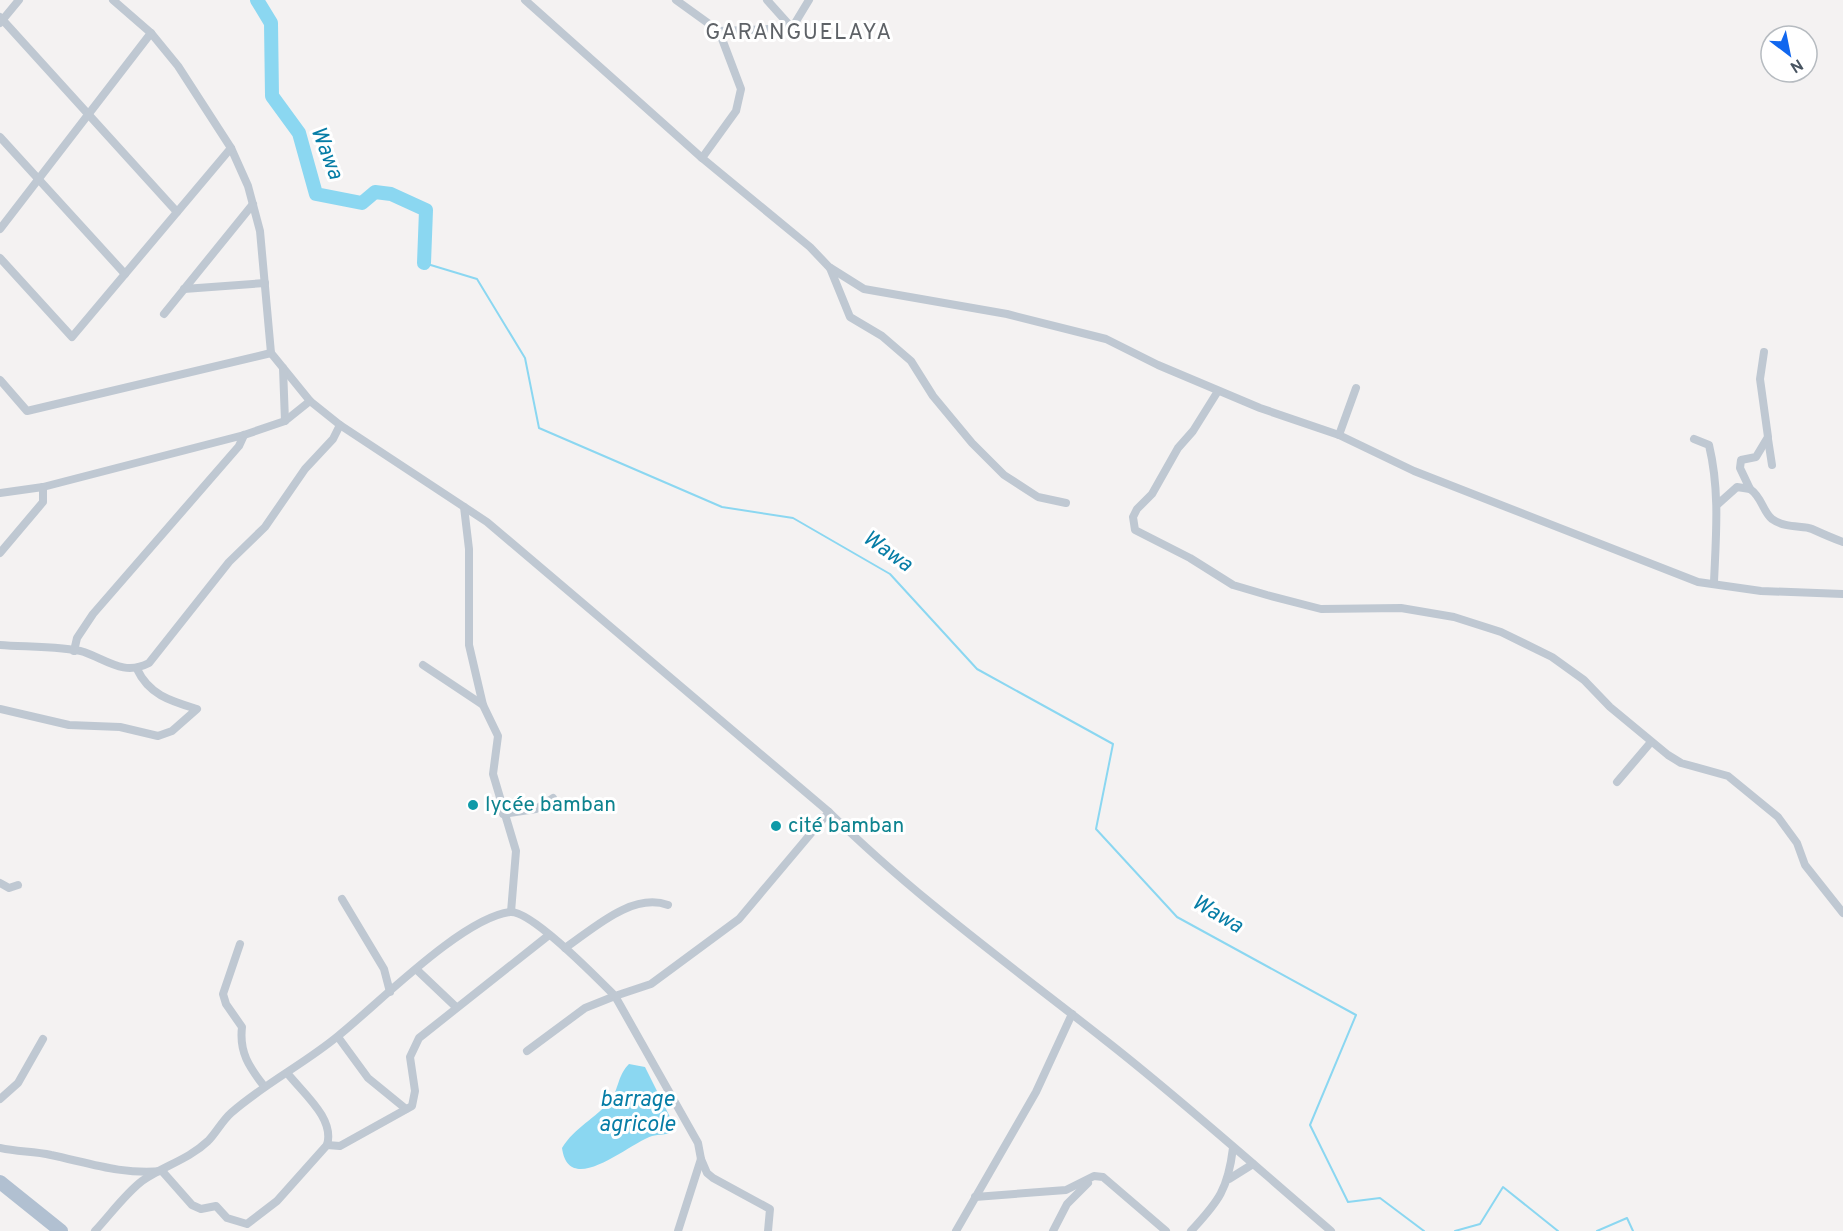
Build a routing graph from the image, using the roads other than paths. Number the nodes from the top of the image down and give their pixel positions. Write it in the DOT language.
graph roads {
  1 [pos="19,0"];
  2 [pos="113,0"];
  3 [pos="525,0"];
  4 [pos="676,0"];
  5 [pos="766,0"];
  6 [pos="809,0"];
  7 [pos="1,20"];
  8 [pos="792,28"];
  9 [pos="719,31"];
  10 [pos="151,33"];
  11 [pos="88,115"];
  12 [pos="0,137"];
  13 [pos="231,148"];
  14 [pos="702,158"];
  15 [pos="39,179"];
  16 [pos="253,204"];
  17 [pos="177,212"];
  18 [pos="0,230"];
  19 [pos="0,258"];
  20 [pos="830,267"];
  21 [pos="125,274"];
  22 [pos="265,283"];
  23 [pos="184,289"];
  24 [pos="164,314"];
  25 [pos="1764,352"];
  26 [pos="271,353"];
  27 [pos="283,368"];
  28 [pos="0,380"];
  29 [pos="1356,388"];
  30 [pos="1218,391"];
  31 [pos="310,401"];
  32 [pos="285,422"];
  33 [pos="340,425"];
  34 [pos="244,435"];
  35 [pos="1339,435"];
  36 [pos="1768,437"];
  37 [pos="1694,439"];
  38 [pos="1772,465"];
  39 [pos="43,487"];
  40 [pos="1750,489"];
  41 [pos="0,493"];
  42 [pos="1066,503"];
  43 [pos="1718,504"];
  44 [pos="464,507"];
  45 [pos="1843,542"];
  46 [pos="0,553"];
  47 [pos="1714,582"];
  48 [pos="1843,594"];
  49 [pos="0,645"];
  50 [pos="74,651"];
  51 [pos="423,665"];
  52 [pos="137,669"];
  53 [pos="483,705"];
  54 [pos="0,709"];
  55 [pos="1651,742"];
  56 [pos="1617,782"];
  57 [pos="553,798"];
  58 [pos="829,812"];
  59 [pos="503,814"];
  60 [pos="0,883"];
  61 [pos="18,885"];
  62 [pos="342,899"];
  63 [pos="668,905"];
  64 [pos="511,912"];
  65 [pos="1843,913"];
  66 [pos="549,935"];
  67 [pos="240,944"];
  68 [pos="565,948"];
  69 [pos="417,970"];
  70 [pos="390,992"];
  71 [pos="615,996"];
  72 [pos="456,1007"];
  73 [pos="1072,1014"];
  74 [pos="338,1037"];
  75 [pos="44,1039"];
  76 [pos="527,1051"];
  77 [pos="288,1074"];
  78 [pos="264,1086"];
  79 [pos="0,1099"];
  80 [pos="406,1109"];
  81 [pos="327,1145"];
  82 [pos="0,1148"];
  83 [pos="1233,1148"];
  84 [pos="701,1159"];
  85 [pos="1253,1164"];
  86 [pos="162,1171"];
  87 [pos="1094,1176"];
  88 [pos="140,1177"];
  89 [pos="1229,1179"];
  90 [pos="0,1182"];
  91 [pos="975,1197"];
  92 [pos="247,1224"];
  93 [pos="61,1231"];
  94 [pos="95,1231"];
  95 [pos="237,1231"];
  96 [pos="678,1231"];
  97 [pos="768,1231"];
  98 [pos="956,1231"];
  99 [pos="1053,1231"];
  100 [pos="1166,1231"];
  101 [pos="1191,1231"];
  102 [pos="1331,1231"];
  1 -- 7 [label="street"];
  2 -- 10 [label="street"];
  3 -- 14 [label="street"];
  4 -- 9 [label="street"];
  5 -- 8 [label="street"];
  6 -- 8 [label="street"];
  7 -- 11 [label="street"];
  8 -- 9 [label="street"];
  9 -- 14 [label="street"];
  10 -- 11 [label="street"];
  10 -- 13 [label="street"];
  11 -- 15 [label="street"];
  11 -- 17 [label="street"];
  12 -- 15 [label="street"];
  13 -- 16 [label="street"];
  13 -- 17 [label="street"];
  14 -- 20 [label="street"];
  15 -- 18 [label="street"];
  15 -- 21 [label="street"];
  16 -- 22 [label="street"];
  16 -- 23 [label="street"];
  17 -- 21 [label="street"];
  19 -- 21 [label="street"];
  20 -- 30 [label="street"];
  20 -- 42 [label="street"];
  22 -- 23 [label="street"];
  22 -- 26 [label="street"];
  23 -- 24 [label="street"];
  25 -- 36 [label="street"];
  26 -- 27 [label="street"];
  26 -- 28 [label="street"];
  27 -- 31 [label="street"];
  27 -- 32 [label="street"];
  29 -- 35 [label="street"];
  30 -- 35 [label="street"];
  30 -- 55 [label="street"];
  31 -- 32 [label="street"];
  31 -- 33 [label="street"];
  32 -- 34 [label="street"];
  33 -- 44 [label="street"];
  33 -- 52 [label="street"];
  34 -- 39 [label="street"];
  34 -- 50 [label="street"];
  35 -- 47 [label="street"];
  36 -- 38 [label="street"];
  36 -- 40 [label="street"];
  37 -- 43 [label="street"];
  39 -- 41 [label="street"];
  39 -- 46 [label="street"];
  40 -- 43 [label="street"];
  40 -- 45 [label="street"];
  43 -- 47 [label="street"];
  44 -- 53 [label="street"];
  44 -- 58 [label="street"];
  47 -- 48 [label="street"];
  49 -- 50 [label="street"];
  50 -- 52 [label="street"];
  51 -- 53 [label="street"];
  52 -- 54 [label="street"];
  53 -- 59 [label="street"];
  55 -- 56 [label="street"];
  55 -- 65 [label="street"];
  57 -- 59 [label="street"];
  58 -- 71 [label="street"];
  58 -- 73 [label="street"];
  59 -- 64 [label="street"];
  60 -- 61 [label="street"];
  62 -- 70 [label="street"];
  63 -- 68 [label="street"];
  64 -- 66 [label="street"];
  64 -- 69 [label="street"];
  66 -- 68 [label="street"];
  66 -- 72 [label="street"];
  67 -- 78 [label="street"];
  68 -- 71 [label="street"];
  69 -- 70 [label="street"];
  69 -- 72 [label="street"];
  70 -- 74 [label="street"];
  71 -- 76 [label="street"];
  71 -- 84 [label="street"];
  72 -- 80 [label="street"];
  73 -- 83 [label="street"];
  73 -- 91 [label="street"];
  74 -- 77 [label="street"];
  74 -- 80 [label="street"];
  75 -- 79 [label="street"];
  77 -- 78 [label="street"];
  77 -- 81 [label="street"];
  78 -- 86 [label="street"];
  80 -- 81 [label="street"];
  81 -- 92 [label="street"];
  82 -- 88 [label="street"];
  83 -- 85 [label="street"];
  83 -- 89 [label="street"];
  84 -- 96 [label="street"];
  84 -- 97 [label="street"];
  85 -- 89 [label="street"];
  85 -- 102 [label="street"];
  86 -- 88 [label="street"];
  86 -- 92 [label="street"];
  87 -- 91 [label="street"];
  87 -- 99 [label="street"];
  87 -- 100 [label="street"];
  88 -- 94 [label="street"];
  89 -- 101 [label="street"];
  90 -- 93 [label="main road"];
  91 -- 98 [label="street"];
  92 -- 95 [label="street"];
}
